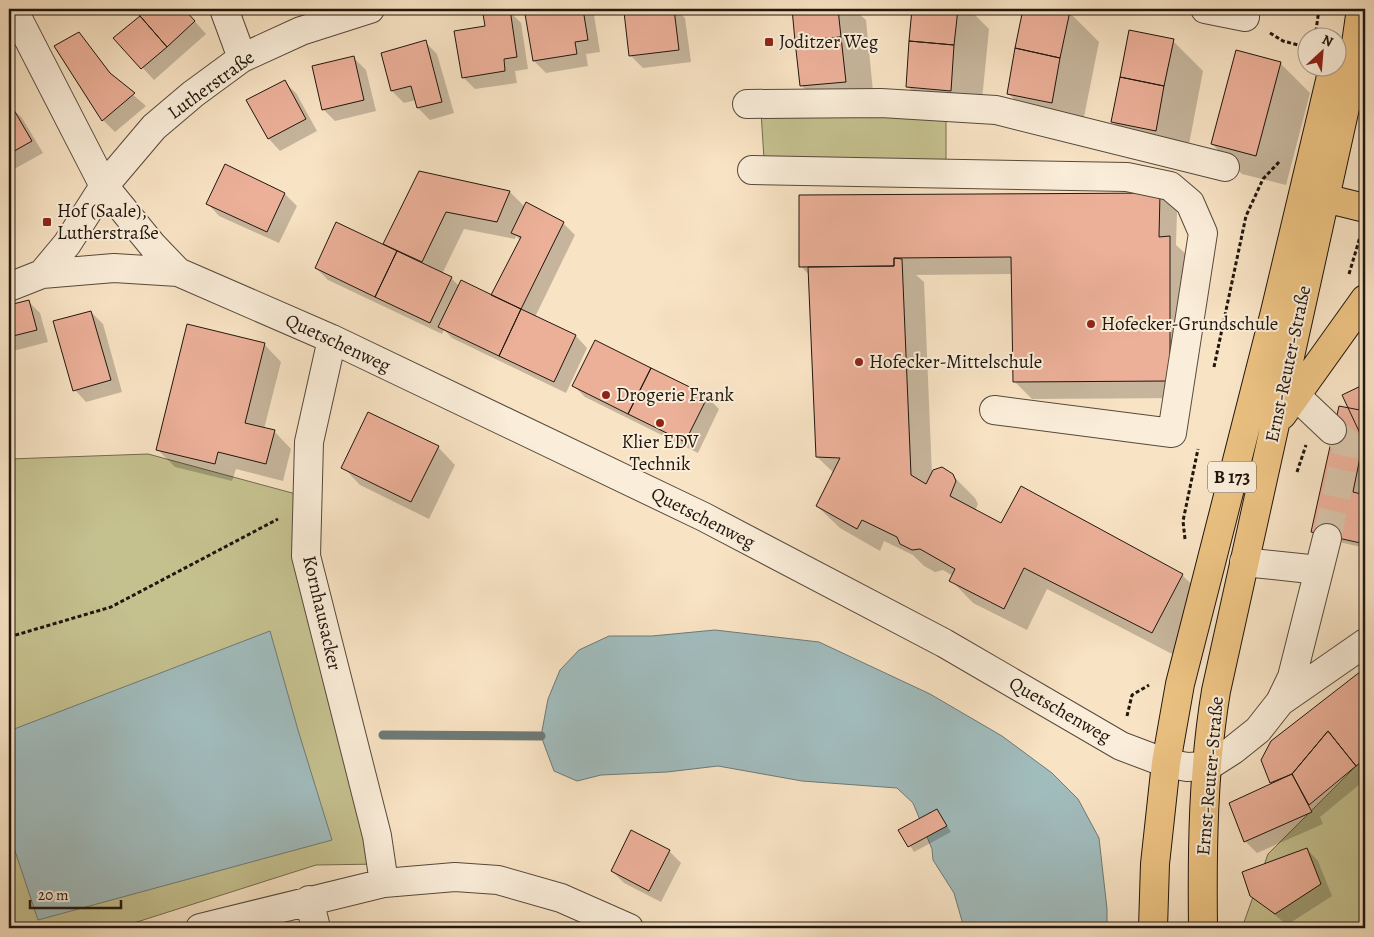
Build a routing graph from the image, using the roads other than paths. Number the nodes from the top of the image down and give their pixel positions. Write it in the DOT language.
graph roads {
  1 [pos="13,9"];
  2 [pos="224,9"];
  3 [pos="370,9"];
  4 [pos="1205,9"];
  5 [pos="1350,9"];
  6 [pos="1361,9"];
  7 [pos="1245,17"];
  8 [pos="1344,28"];
  9 [pos="242,58"];
  10 [pos="1332,78"];
  11 [pos="747,104"];
  12 [pos="1225,167"];
  13 [pos="752,170"];
  14 [pos="104,186"];
  15 [pos="1314,195"];
  16 [pos="1364,218"];
  17 [pos="178,272"];
  18 [pos="42,274"];
  19 [pos="9,287"];
  20 [pos="1356,290"];
  21 [pos="332,339"];
  22 [pos="1296,396"];
  23 [pos="994,410"];
  24 [pos="1276,422"];
  25 [pos="1324,422"];
  26 [pos="1327,538"];
  27 [pos="1244,562"];
  28 [pos="1319,570"];
  29 [pos="1365,643"];
  30 [pos="1280,702"];
  31 [pos="1166,763"];
  32 [pos="1208,766"];
  33 [pos="384,883"];
  34 [pos="309,900"];
  35 [pos="200,928"];
  36 [pos="316,928"];
  37 [pos="629,928"];
  38 [pos="1153,928"];
  39 [pos="1203,928"];
  1 -- 14 [label="street"];
  2 -- 9 [label="street"];
  3 -- 9 [label="street, Lutherstraße"];
  4 -- 7 [label="street"];
  5 -- 8 [label="main road"];
  6 -- 15 [label="main road, Ernst-Reuter-Straße / B 173"];
  9 -- 14 [label="street, Lutherstraße"];
  10 -- 15 [label="main road, Ernst-Reuter-Straße / B 173"];
  11 -- 12 [label="street"];
  13 -- 23 [label="street"];
  14 -- 17 [label="street"];
  14 -- 18 [label="street, Lutherstraße"];
  15 -- 16 [label="main road"];
  15 -- 24 [label="main road, Ernst-Reuter-Straße / B 173"];
  15 -- 31 [label="main road, Ernst-Reuter-Straße / B 173"];
  17 -- 18 [label="street, Quetschenweg"];
  17 -- 21 [label="street, Quetschenweg"];
  18 -- 19 [label="street, Lutherstraße"];
  20 -- 22 [label="main road"];
  21 -- 31 [label="street, Quetschenweg"];
  21 -- 33 [label="street, Kornhausacker"];
  22 -- 24 [label="main road"];
  22 -- 25 [label="street"];
  24 -- 27 [label="main road, Ernst-Reuter-Straße / B 173"];
  26 -- 28 [label="street"];
  27 -- 28 [label="street"];
  27 -- 32 [label="main road, Ernst-Reuter-Straße / B 173"];
  28 -- 30 [label="street"];
  29 -- 30 [label="street"];
  30 -- 32 [label="street"];
  31 -- 32 [label="street, Quetschenweg"];
  31 -- 38 [label="main road, Ernst-Reuter-Straße / B 173"];
  32 -- 39 [label="main road, Ernst-Reuter-Straße / B 173"];
  33 -- 34 [label="street"];
  33 -- 37 [label="street"];
  34 -- 35 [label="street"];
  34 -- 36 [label="street"];
}
